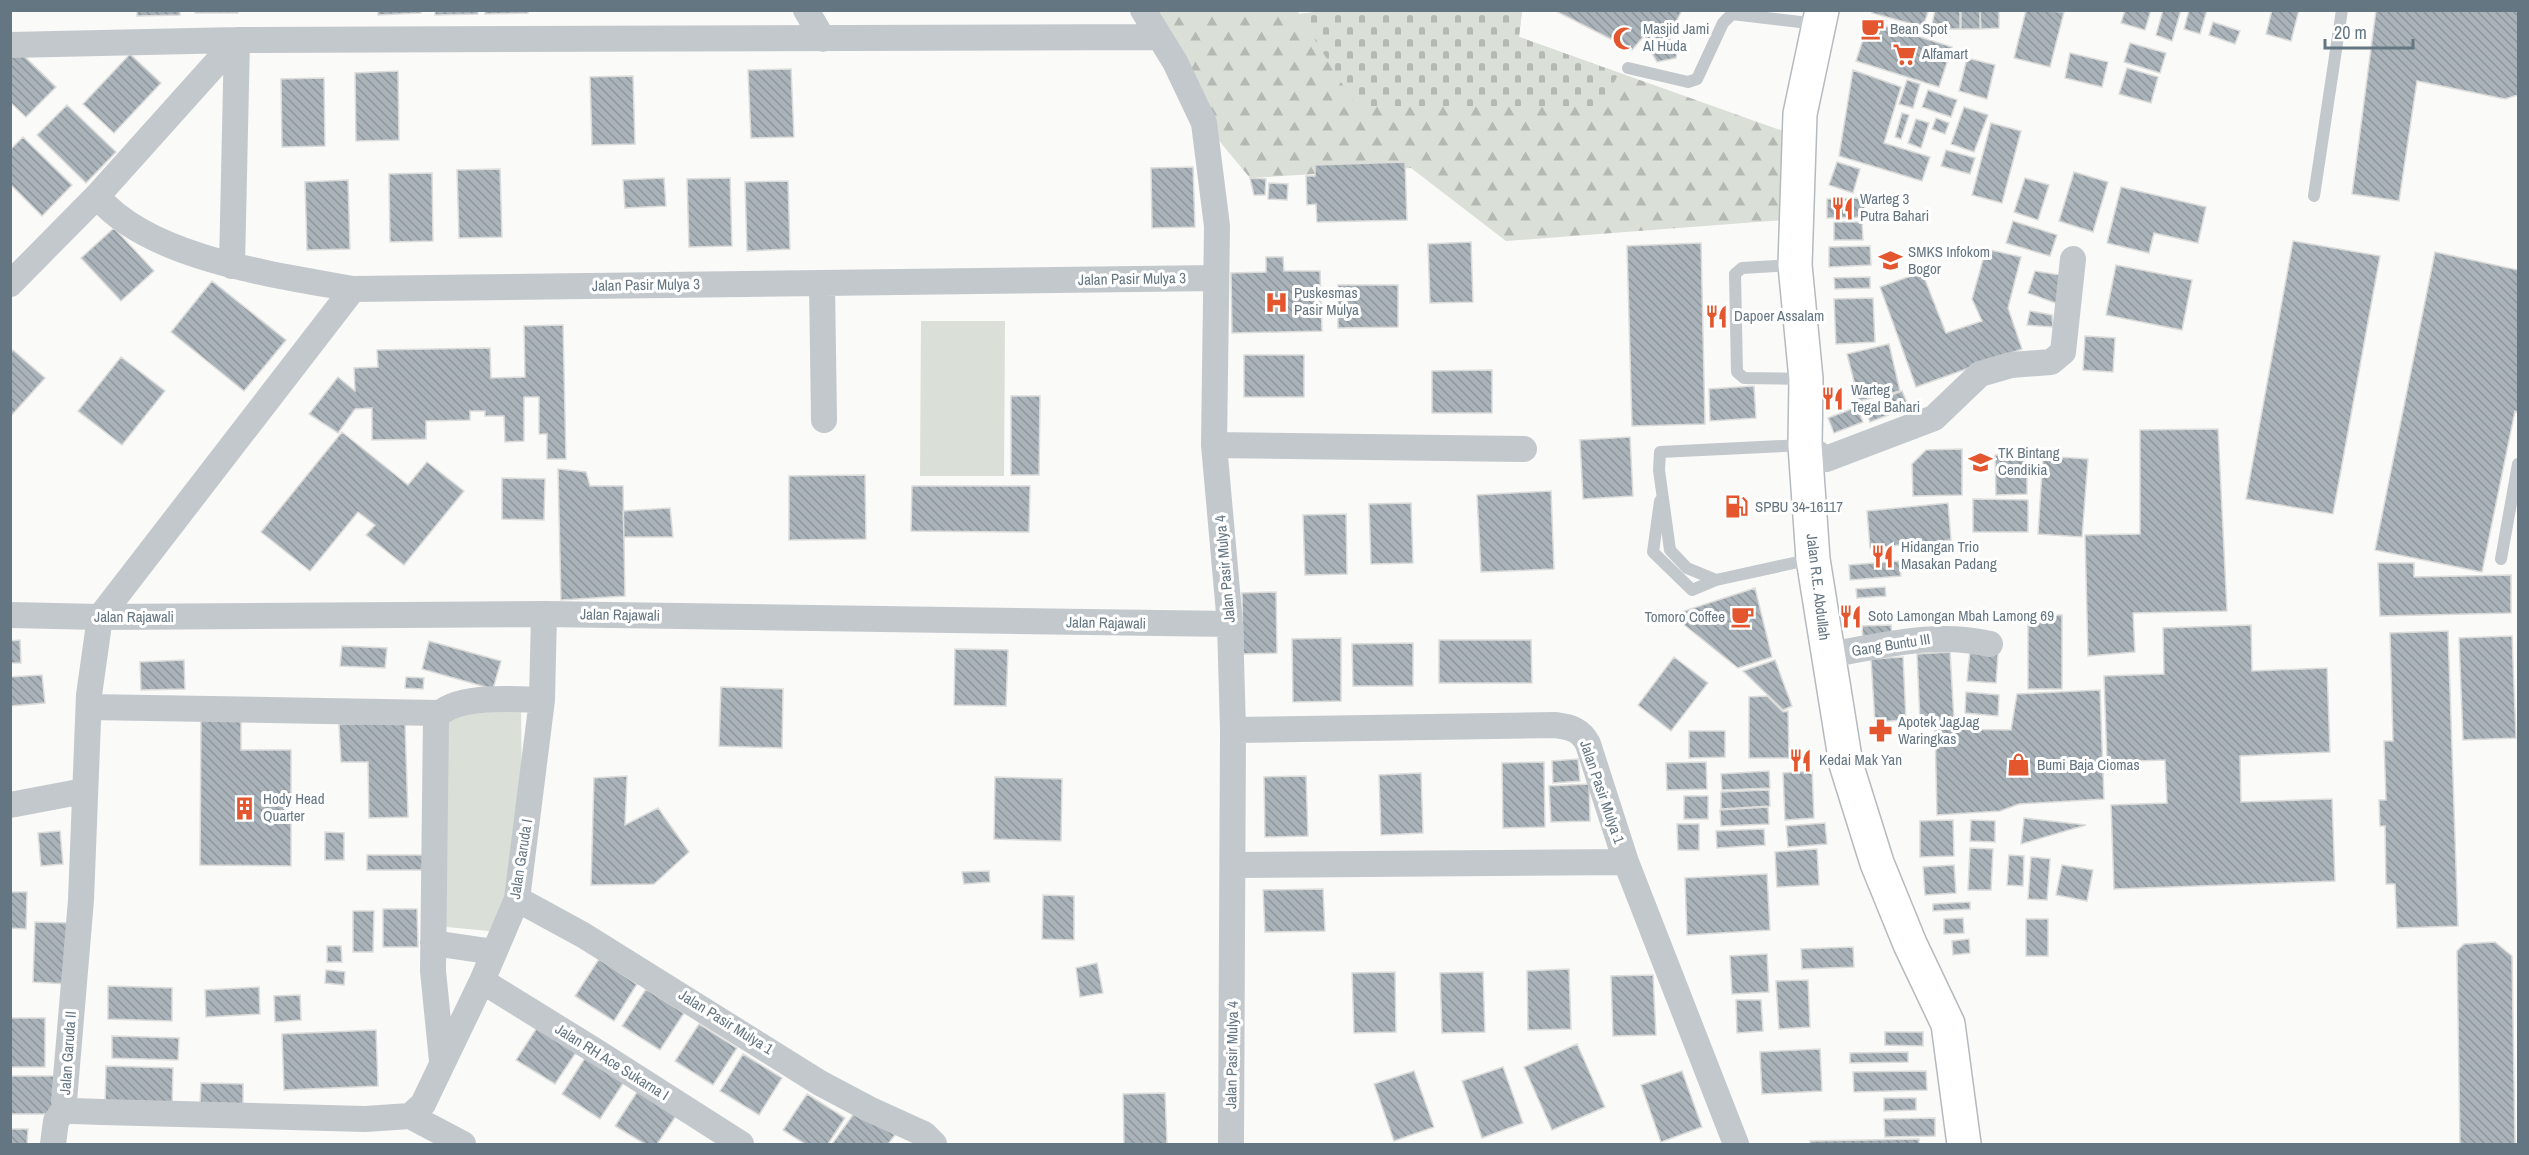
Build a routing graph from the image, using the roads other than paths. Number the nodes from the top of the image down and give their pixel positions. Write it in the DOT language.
graph roads {
  1 [pos="806,10"];
  2 [pos="1143,10"];
  3 [pos="2342,10"];
  4 [pos="1820,17"];
  5 [pos="1159,37"];
  6 [pos="823,39"];
  7 [pos="237,40"];
  8 [pos="10,45"];
  9 [pos="1628,68"];
  10 [pos="97,196"];
  11 [pos="2314,196"];
  12 [pos="2073,259"];
  13 [pos="1795,265"];
  14 [pos="232,266"];
  15 [pos="1216,278"];
  16 [pos="822,283"];
  17 [pos="10,284"];
  18 [pos="353,289"];
  19 [pos="1806,379"];
  20 [pos="824,420"];
  21 [pos="1214,445"];
  22 [pos="1805,445"];
  23 [pos="1524,449"];
  24 [pos="2518,464"];
  25 [pos="1662,487"];
  26 [pos="1813,559"];
  27 [pos="2501,559"];
  28 [pos="1716,580"];
  29 [pos="544,614"];
  30 [pos="10,615"];
  31 [pos="100,617"];
  32 [pos="1230,624"];
  33 [pos="1990,644"];
  34 [pos="1827,655"];
  35 [pos="542,700"];
  36 [pos="89,706"];
  37 [pos="440,713"];
  38 [pos="1233,730"];
  39 [pos="84,791"];
  40 [pos="10,805"];
  41 [pos="1626,862"];
  42 [pos="1234,866"];
  43 [pos="517,899"];
  44 [pos="433,942"];
  45 [pos="494,952"];
  46 [pos="482,981"];
  47 [pos="442,1061"];
  48 [pos="66,1107"];
  49 [pos="426,1128"];
  50 [pos="53,1144"];
  51 [pos="463,1144"];
  52 [pos="741,1144"];
  53 [pos="934,1144"];
  54 [pos="1231,1144"];
  55 [pos="1736,1144"];
  56 [pos="1964,1144"];
  1 -- 6 [label="street"];
  2 -- 5 [label="street, Jalan Pasir Mulya 4"];
  3 -- 11 [label="lane"];
  4 -- 9 [label="lane"];
  4 -- 13 [label="main road, Jalan R.E. Abdullah"];
  5 -- 6 [label="street"];
  5 -- 15 [label="street, Jalan Pasir Mulya 4"];
  6 -- 7 [label="street"];
  7 -- 8 [label="street"];
  7 -- 10 [label="street"];
  7 -- 14 [label="street"];
  10 -- 14 [label="street, Jalan Pasir Mulya 3"];
  10 -- 17 [label="street"];
  12 -- 22 [label="street"];
  13 -- 19 [label="main road, Jalan R.E. Abdullah"];
  13 -- 19 [label="lane"];
  14 -- 18 [label="street, Jalan Pasir Mulya 3"];
  15 -- 16 [label="street, Jalan Pasir Mulya 3"];
  15 -- 21 [label="street, Jalan Pasir Mulya 4"];
  16 -- 18 [label="street, Jalan Pasir Mulya 3"];
  16 -- 20 [label="street"];
  18 -- 31 [label="street"];
  19 -- 22 [label="main road, Jalan R.E. Abdullah"];
  21 -- 23 [label="street"];
  21 -- 32 [label="street, Jalan Pasir Mulya 4"];
  22 -- 25 [label="lane"];
  22 -- 26 [label="main road, Jalan R.E. Abdullah"];
  24 -- 27 [label="lane"];
  25 -- 28 [label="lane"];
  25 -- 28 [label="lane"];
  26 -- 28 [label="lane"];
  26 -- 34 [label="main road, Jalan R.E. Abdullah"];
  29 -- 31 [label="street, Jalan Rajawali"];
  29 -- 32 [label="street, Jalan Rajawali"];
  29 -- 35 [label="street, Jalan Garuda I"];
  30 -- 31 [label="street, Jalan Rajawali"];
  31 -- 36 [label="street, Jalan Garuda II"];
  32 -- 38 [label="street, Jalan Pasir Mulya 4"];
  33 -- 34 [label="street, Gang Buntu III"];
  34 -- 56 [label="main road, Jalan R.E. Abdullah"];
  35 -- 37 [label="street"];
  35 -- 43 [label="street, Jalan Garuda I"];
  36 -- 37 [label="street"];
  36 -- 39 [label="street, Jalan Garuda II"];
  37 -- 44 [label="street"];
  38 -- 41 [label="street, Jalan Pasir Mulya 1"];
  38 -- 42 [label="street, Jalan Pasir Mulya 4"];
  39 -- 40 [label="street"];
  39 -- 48 [label="street, Jalan Garuda II"];
  41 -- 42 [label="street"];
  41 -- 55 [label="street, Jalan Pasir Mulya 1"];
  42 -- 54 [label="street, Jalan Pasir Mulya 4"];
  43 -- 45 [label="street, Jalan Garuda I"];
  43 -- 53 [label="street, Jalan Pasir Mulya 1"];
  44 -- 45 [label="street"];
  44 -- 47 [label="street"];
  45 -- 46 [label="street, Jalan Garuda I"];
  46 -- 47 [label="street, Jalan Garuda I"];
  46 -- 52 [label="street, Jalan RH Ace Sukarna I"];
  47 -- 49 [label="street, Jalan Garuda I"];
  48 -- 49 [label="street, Jalan Garuda II"];
  48 -- 50 [label="street"];
  49 -- 51 [label="street"];
}
